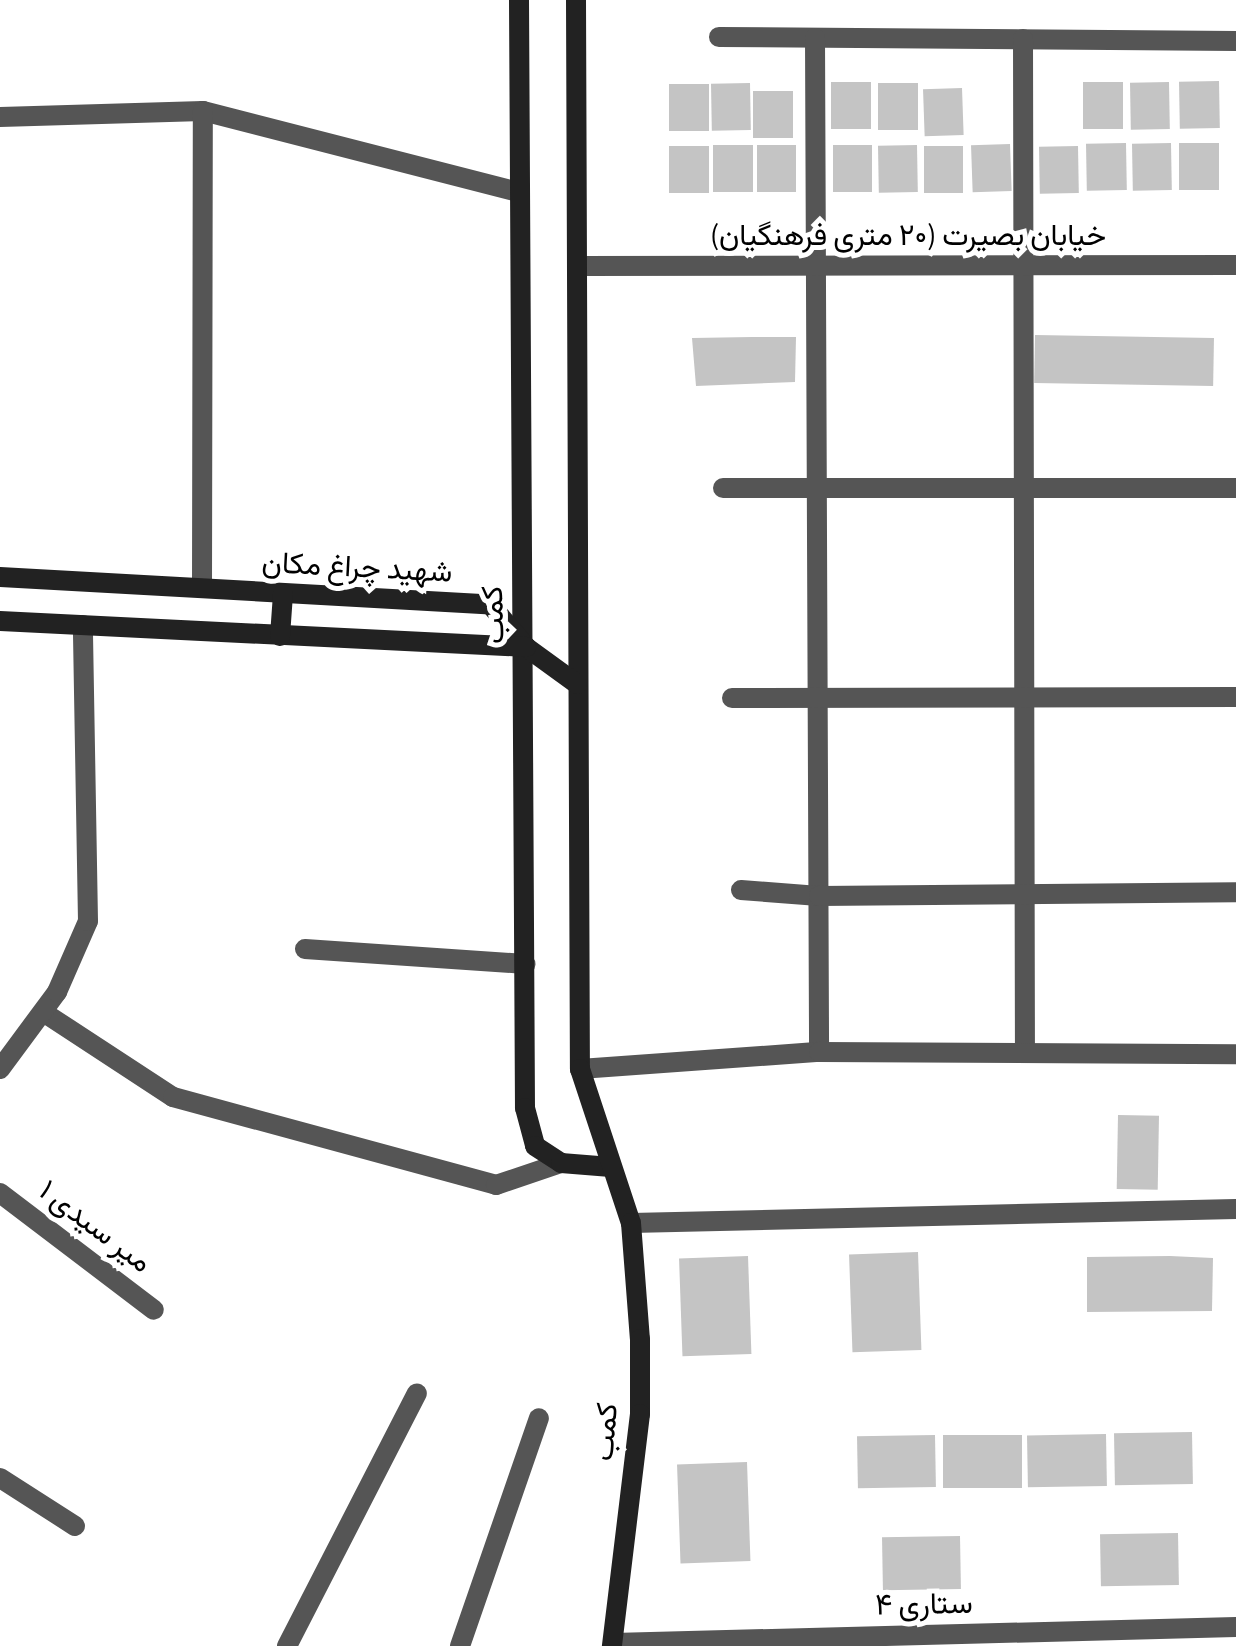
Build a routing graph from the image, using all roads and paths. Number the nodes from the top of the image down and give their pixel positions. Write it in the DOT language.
graph roads {
  1 [pos="519,0"];
  2 [pos="576,0"];
  3 [pos="719,38"];
  4 [pos="815,38"];
  5 [pos="1023,40"];
  6 [pos="1236,41"];
  7 [pos="203,111"];
  8 [pos="0,117"];
  9 [pos="518,192"];
  10 [pos="1236,264"];
  11 [pos="579,266"];
  12 [pos="1028,266"];
  13 [pos="816,268"];
  14 [pos="723,488"];
  15 [pos="817,488"];
  16 [pos="1028,488"];
  17 [pos="1236,488"];
  18 [pos="0,577"];
  19 [pos="202,588"];
  20 [pos="284,594"];
  21 [pos="0,621"];
  22 [pos="83,626"];
  23 [pos="280,636"];
  24 [pos="526,647"];
  25 [pos="578,684"];
  26 [pos="818,696"];
  27 [pos="1028,696"];
  28 [pos="1236,697"];
  29 [pos="732,698"];
  30 [pos="741,890"];
  31 [pos="1236,892"];
  32 [pos="1028,894"];
  33 [pos="819,896"];
  34 [pos="305,950"];
  35 [pos="525,964"];
  36 [pos="43,1012"];
  37 [pos="819,1052"];
  38 [pos="1025,1053"];
  39 [pos="1236,1054"];
  40 [pos="0,1069"];
  41 [pos="580,1069"];
  42 [pos="562,1163"];
  43 [pos="611,1166"];
  44 [pos="0,1193"];
  45 [pos="1236,1209"];
  46 [pos="631,1224"];
  47 [pos="154,1310"];
  48 [pos="417,1393"];
  49 [pos="539,1418"];
  50 [pos="0,1478"];
  51 [pos="76,1526"];
  52 [pos="1236,1627"];
  53 [pos="612,1644"];
  54 [pos="287,1646"];
  55 [pos="460,1646"];
  1 -- 9 [label="street, کمب"];
  2 -- 11 [label="street, کمب"];
  3 -- 4 [label="street"];
  4 -- 5 [label="street"];
  4 -- 13 [label="street"];
  5 -- 6 [label="street"];
  5 -- 12 [label="street"];
  7 -- 8 [label="street"];
  7 -- 9 [label="street"];
  7 -- 19 [label="street"];
  9 -- 24 [label="street, کمب"];
  10 -- 12 [label="street, خیابان بصیرت (۲۰ متری فرهنگیان)"];
  11 -- 13 [label="street, خیابان بصیرت (۲۰ متری فرهنگیان)"];
  11 -- 25 [label="street, کمب"];
  12 -- 13 [label="street, خیابان بصیرت (۲۰ متری فرهنگیان)"];
  12 -- 16 [label="street"];
  13 -- 15 [label="street"];
  14 -- 15 [label="street"];
  15 -- 16 [label="street"];
  15 -- 26 [label="street"];
  16 -- 17 [label="street"];
  16 -- 27 [label="street"];
  18 -- 19 [label="street, شهید چراغ مکان"];
  19 -- 20 [label="street, شهید چراغ مکان"];
  20 -- 23 [label="street"];
  20 -- 24 [label="street, شهید چراغ مکان"];
  21 -- 22 [label="street"];
  22 -- 23 [label="street"];
  22 -- 36 [label="street"];
  23 -- 24 [label="street"];
  24 -- 25 [label="street, شهید چراغ مکان"];
  24 -- 35 [label="street, کمب"];
  25 -- 41 [label="street, کمب"];
  26 -- 27 [label="street"];
  26 -- 29 [label="street"];
  26 -- 33 [label="street"];
  27 -- 28 [label="street"];
  27 -- 32 [label="street"];
  30 -- 33 [label="street"];
  31 -- 32 [label="street"];
  32 -- 33 [label="street"];
  32 -- 38 [label="street"];
  33 -- 37 [label="street"];
  34 -- 35 [label="street"];
  35 -- 42 [label="street, کمب"];
  36 -- 40 [label="street"];
  36 -- 42 [label="street"];
  37 -- 38 [label="street"];
  37 -- 41 [label="street"];
  38 -- 39 [label="street"];
  41 -- 43 [label="street, کمب"];
  42 -- 43 [label="street"];
  43 -- 46 [label="street, کمب"];
  44 -- 47 [label="street, میر سیدی ۱"];
  45 -- 46 [label="street"];
  46 -- 53 [label="street, کمب"];
  48 -- 54 [label="street"];
  49 -- 55 [label="street"];
  50 -- 51 [label="street"];
  52 -- 53 [label="street, ستاری ۴"];
}
